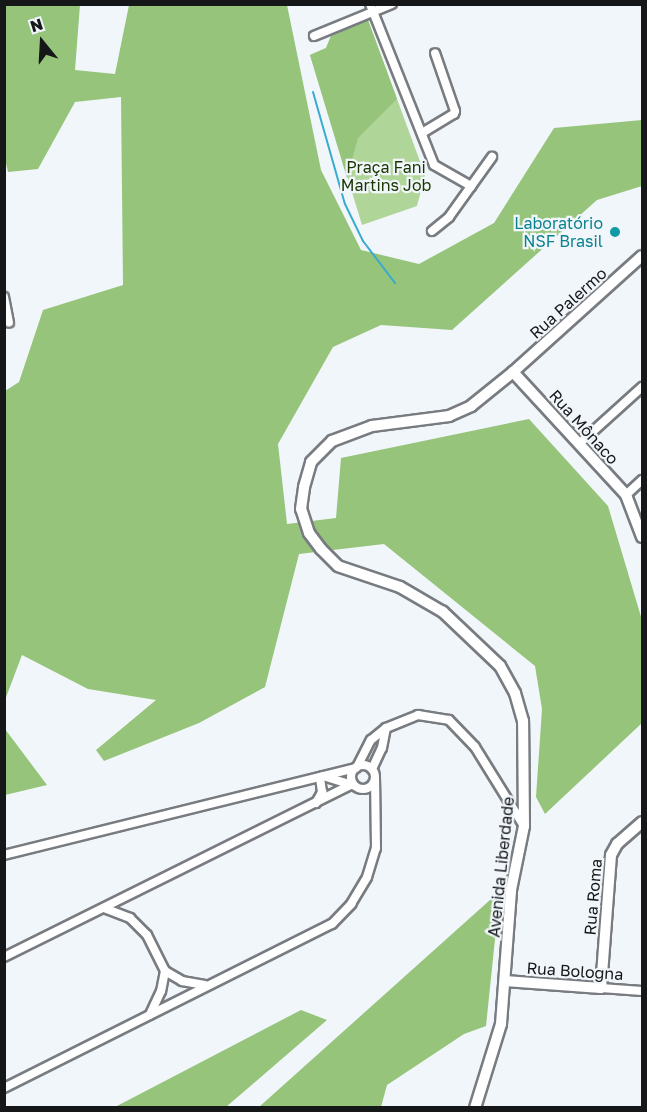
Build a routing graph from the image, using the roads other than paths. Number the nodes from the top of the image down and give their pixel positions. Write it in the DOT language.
graph roads {
  1 [pos="392,4"];
  2 [pos="372,8"];
  3 [pos="314,36"];
  4 [pos="435,53"];
  5 [pos="422,133"];
  6 [pos="492,157"];
  7 [pos="471,186"];
  8 [pos="432,231"];
  9 [pos="642,256"];
  10 [pos="4,297"];
  11 [pos="9,323"];
  12 [pos="513,372"];
  13 [pos="642,387"];
  14 [pos="580,443"];
  15 [pos="642,480"];
  16 [pos="626,495"];
  17 [pos="642,537"];
  18 [pos="386,728"];
  19 [pos="356,768"];
  20 [pos="372,769"];
  21 [pos="321,776"];
  22 [pos="375,779"];
  23 [pos="353,785"];
  24 [pos="366,789"];
  25 [pos="316,803"];
  26 [pos="377,812"];
  27 [pos="642,822"];
  28 [pos="524,826"];
  29 [pos="4,855"];
  30 [pos="104,908"];
  31 [pos="4,957"];
  32 [pos="165,971"];
  33 [pos="505,981"];
  34 [pos="206,985"];
  35 [pos="601,988"];
  36 [pos="642,991"];
  37 [pos="150,1015"];
  38 [pos="4,1088"];
  39 [pos="479,1107"];
  1 -- 2 [label="street"];
  2 -- 3 [label="street"];
  2 -- 5 [label="street"];
  4 -- 5 [label="street"];
  5 -- 7 [label="street"];
  6 -- 7 [label="street"];
  7 -- 8 [label="street"];
  9 -- 12 [label="main road, Rua Palermo"];
  10 -- 11 [label="street"];
  12 -- 14 [label="main road, Rua Mônaco"];
  12 -- 28 [label="main road, Avenida Liberdade"];
  13 -- 14 [label="street"];
  14 -- 16 [label="main road, Rua Mônaco"];
  15 -- 16 [label="street"];
  16 -- 17 [label="main road, Rua Mônaco"];
  18 -- 19 [label="street"];
  18 -- 20 [label="street"];
  18 -- 28 [label="street"];
  19 -- 20 [label="street"];
  19 -- 21 [label="street"];
  19 -- 23 [label="street"];
  20 -- 22 [label="street"];
  21 -- 23 [label="street"];
  21 -- 25 [label="street"];
  21 -- 29 [label="street"];
  22 -- 24 [label="street"];
  22 -- 26 [label="street"];
  23 -- 24 [label="street"];
  23 -- 25 [label="street"];
  24 -- 26 [label="street"];
  25 -- 30 [label="street"];
  26 -- 34 [label="street"];
  27 -- 35 [label="main road, Rua Roma"];
  28 -- 33 [label="main road, Avenida Liberdade"];
  30 -- 31 [label="street"];
  30 -- 32 [label="street"];
  32 -- 34 [label="street"];
  32 -- 37 [label="street"];
  33 -- 35 [label="main road, Rua Bologna"];
  33 -- 39 [label="main road, Avenida Liberdade"];
  34 -- 37 [label="street"];
  35 -- 36 [label="street, Rua Bologna"];
  37 -- 38 [label="street"];
}
